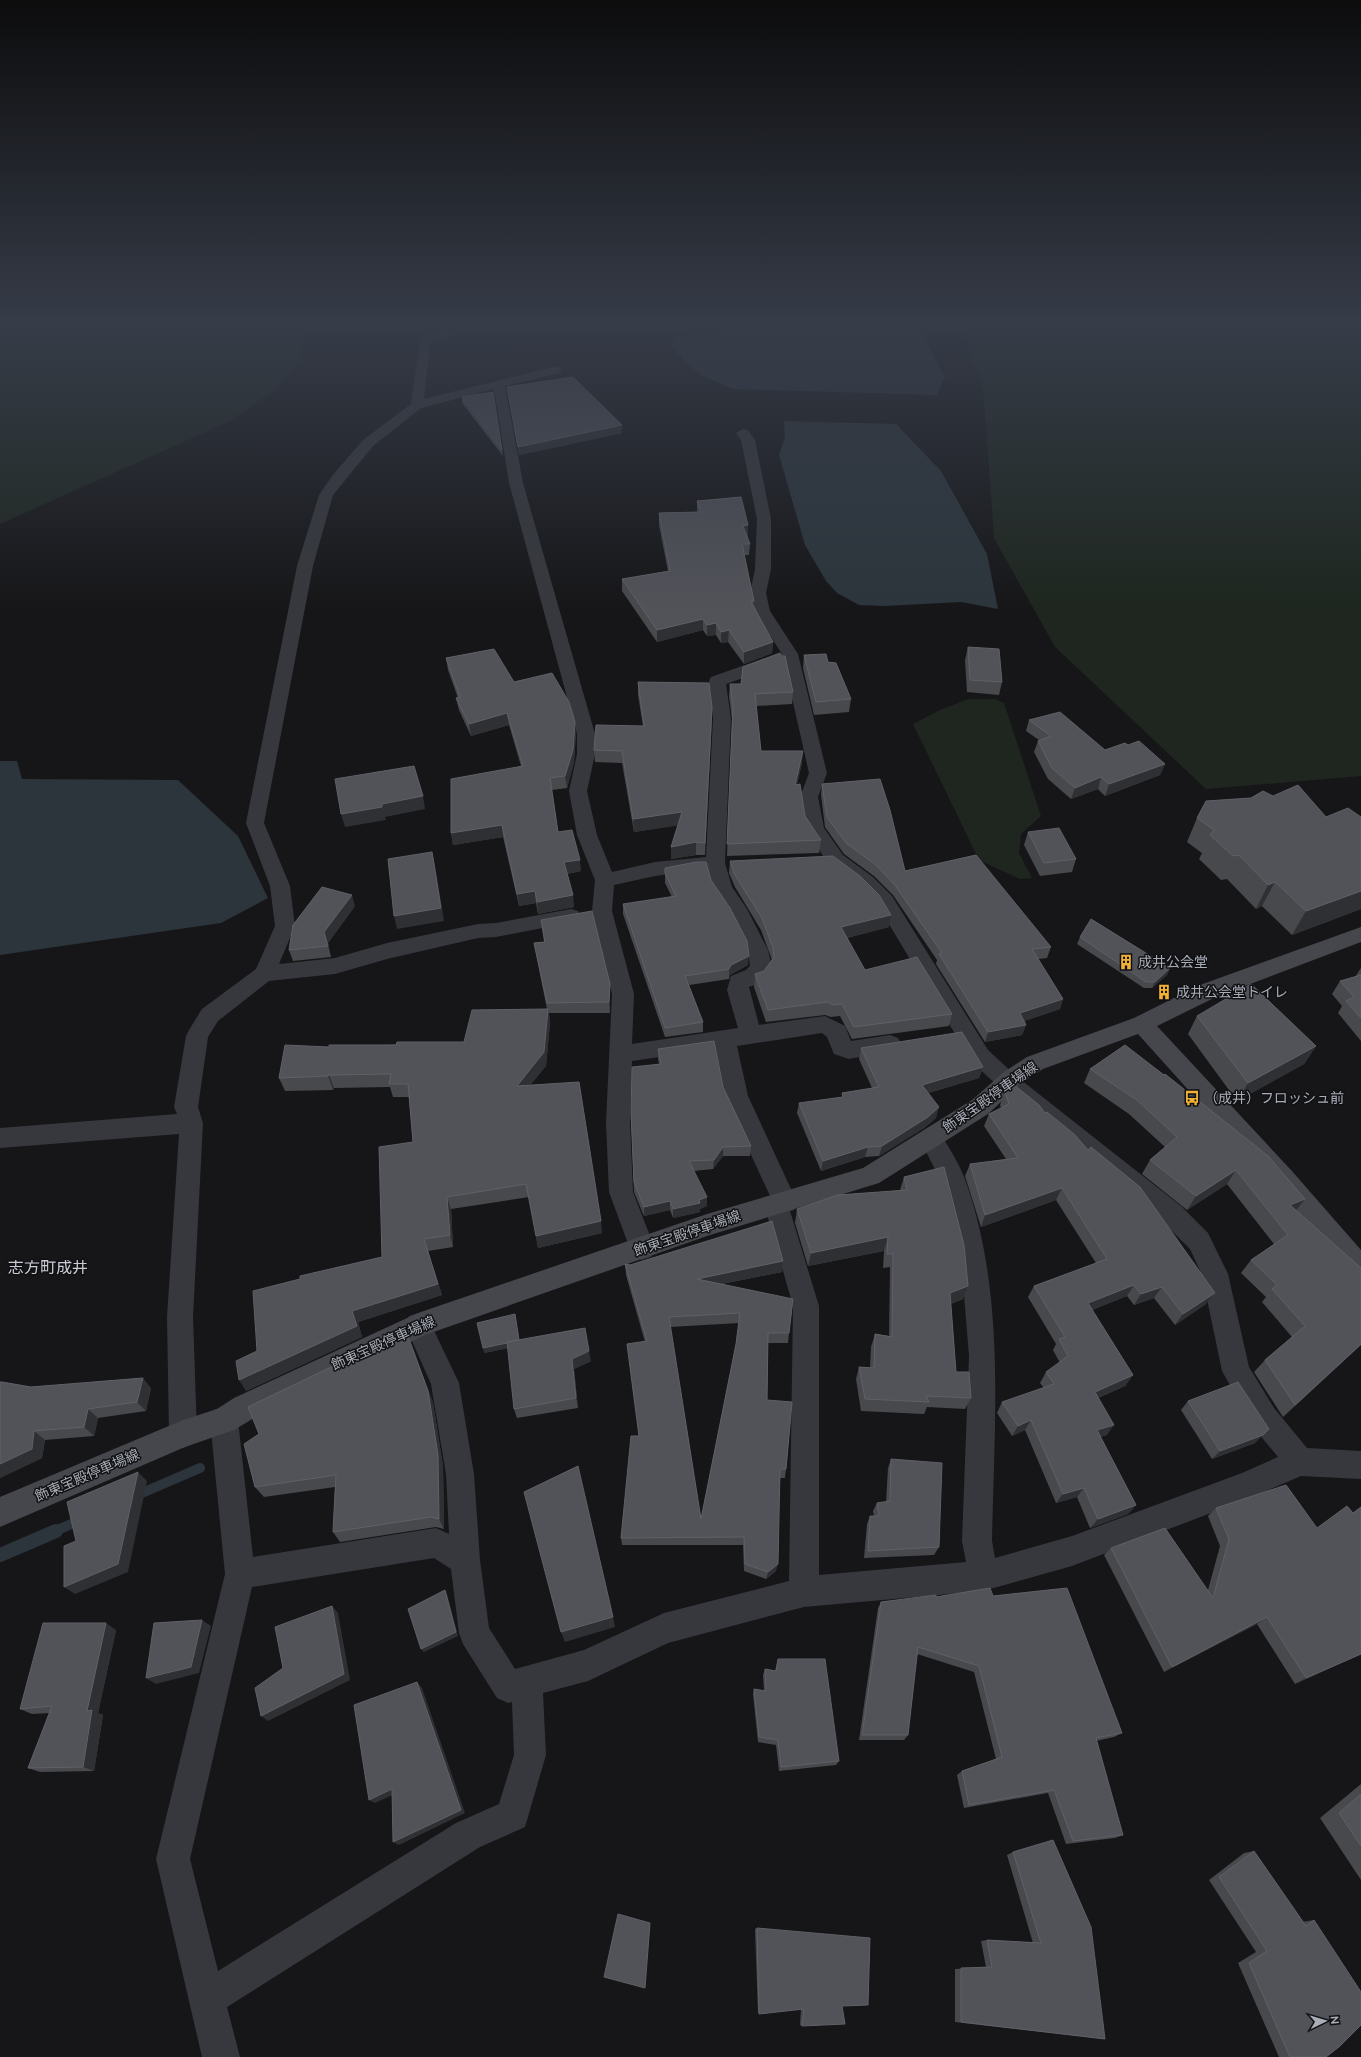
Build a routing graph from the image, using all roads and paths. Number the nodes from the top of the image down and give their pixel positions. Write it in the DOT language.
graph roads {
  1 [pos="399,419"];
  2 [pos="505,419"];
  3 [pos="743,433"];
  4 [pos="790,654"];
  5 [pos="836,860"];
  6 [pos="812,861"];
  7 [pos="724,864"];
  8 [pos="604,880"];
  9 [pos="602,911"];
  10 [pos="1361,934"];
  11 [pos="264,974"];
  12 [pos="1142,1024"];
  13 [pos="966,1033"];
  14 [pos="751,1034"];
  15 [pos="943,1037"];
  16 [pos="724,1039"];
  17 [pos="911,1041"];
  18 [pos="621,1054"];
  19 [pos="1008,1082"];
  20 [pos="191,1123"];
  21 [pos="0,1138"];
  22 [pos="931,1138"];
  23 [pos="781,1203"];
  24 [pos="642,1249"];
  25 [pos="1361,1268"];
  26 [pos="418,1325"];
  27 [pos="224,1420"];
  28 [pos="183,1434"];
  29 [pos="1300,1462"];
  30 [pos="1361,1465"];
  31 [pos="0,1512"];
  32 [pos="465,1560"];
  33 [pos="240,1574"];
  34 [pos="983,1576"];
  35 [pos="804,1592"];
  36 [pos="527,1682"];
  37 [pos="208,1998"];
  38 [pos="221,2057"];
  1 -- 11 [label="street"];
  2 -- 8 [label="street"];
  3 -- 4 [label="street"];
  4 -- 5 [label="street"];
  4 -- 7 [label="street"];
  5 -- 6 [label="street"];
  5 -- 13 [label="street"];
  7 -- 8 [label="street"];
  7 -- 14 [label="street"];
  8 -- 9 [label="street"];
  9 -- 11 [label="street"];
  9 -- 18 [label="street"];
  10 -- 12 [label="main road, 飾東宝殿停車場線"];
  11 -- 20 [label="street"];
  12 -- 19 [label="main road, 飾東宝殿停車場線"];
  12 -- 25 [label="main road"];
  13 -- 15 [label="street"];
  13 -- 19 [label="street"];
  14 -- 16 [label="street"];
  14 -- 17 [label="street"];
  16 -- 18 [label="street"];
  16 -- 23 [label="street"];
  18 -- 24 [label="street"];
  19 -- 22 [label="main road, 飾東宝殿停車場線"];
  19 -- 29 [label="street"];
  20 -- 21 [label="street"];
  20 -- 28 [label="street"];
  22 -- 23 [label="main road, 飾東宝殿停車場線"];
  22 -- 34 [label="street"];
  23 -- 24 [label="main road, 飾東宝殿停車場線"];
  23 -- 35 [label="street"];
  24 -- 26 [label="main road, 飾東宝殿停車場線"];
  26 -- 27 [label="main road, 飾東宝殿停車場線"];
  26 -- 32 [label="street"];
  27 -- 28 [label="main road, 飾東宝殿停車場線"];
  27 -- 33 [label="street"];
  28 -- 31 [label="main road, 飾東宝殿停車場線"];
  29 -- 30 [label="street"];
  29 -- 34 [label="street"];
  32 -- 33 [label="street"];
  32 -- 36 [label="street"];
  33 -- 37 [label="street"];
  34 -- 35 [label="street"];
  35 -- 36 [label="street"];
  36 -- 37 [label="street"];
  37 -- 38 [label="street"];
}
